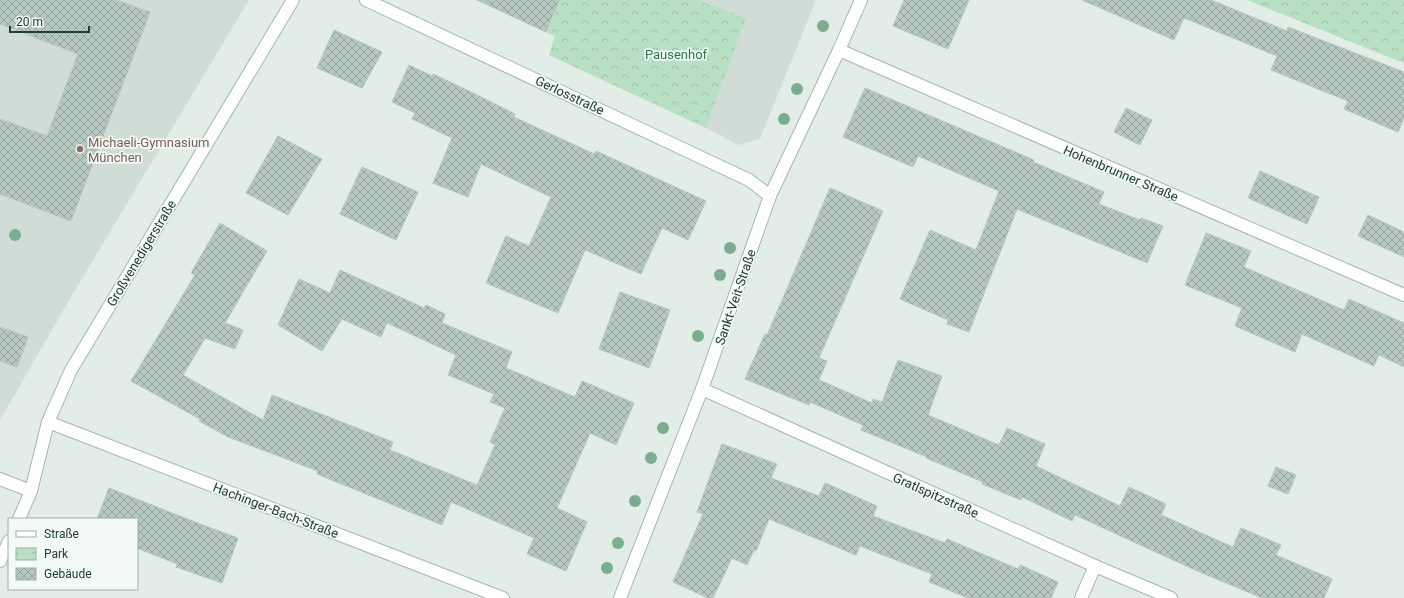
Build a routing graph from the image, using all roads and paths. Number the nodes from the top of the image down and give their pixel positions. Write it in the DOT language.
graph roads {
  1 [pos="292,0"];
  2 [pos="366,0"];
  3 [pos="860,0"];
  4 [pos="838,50"];
  5 [pos="770,196"];
  6 [pos="1404,295"];
  7 [pos="702,390"];
  8 [pos="48,422"];
  9 [pos="0,479"];
  10 [pos="31,491"];
  11 [pos="18,518"];
  12 [pos="8,543"];
  13 [pos="0,561"];
  14 [pos="1095,566"];
  15 [pos="503,598"];
  16 [pos="620,598"];
  17 [pos="1081,598"];
  18 [pos="1171,598"];
  1 -- 8 [label="street, Großvenedigerstraße"];
  2 -- 5 [label="street, Gerlosstraße"];
  3 -- 4 [label="street, Sankt-Veit-Straße"];
  4 -- 5 [label="street, Sankt-Veit-Straße"];
  4 -- 6 [label="street, Hohenbrunner Straße"];
  5 -- 7 [label="street, Sankt-Veit-Straße"];
  7 -- 14 [label="street, Gratlspitzstraße"];
  7 -- 16 [label="street, Sankt-Veit-Straße"];
  8 -- 10 [label="street, Großvenedigerstraße"];
  8 -- 15 [label="street, Hachinger-Bach-Straße"];
  9 -- 10 [label="street"];
  10 -- 11 [label="street, Großvenedigerstraße"];
  12 -- 13 [label="street"];
  14 -- 17 [label="street"];
  14 -- 18 [label="street, Gratlspitzstraße"];
}
